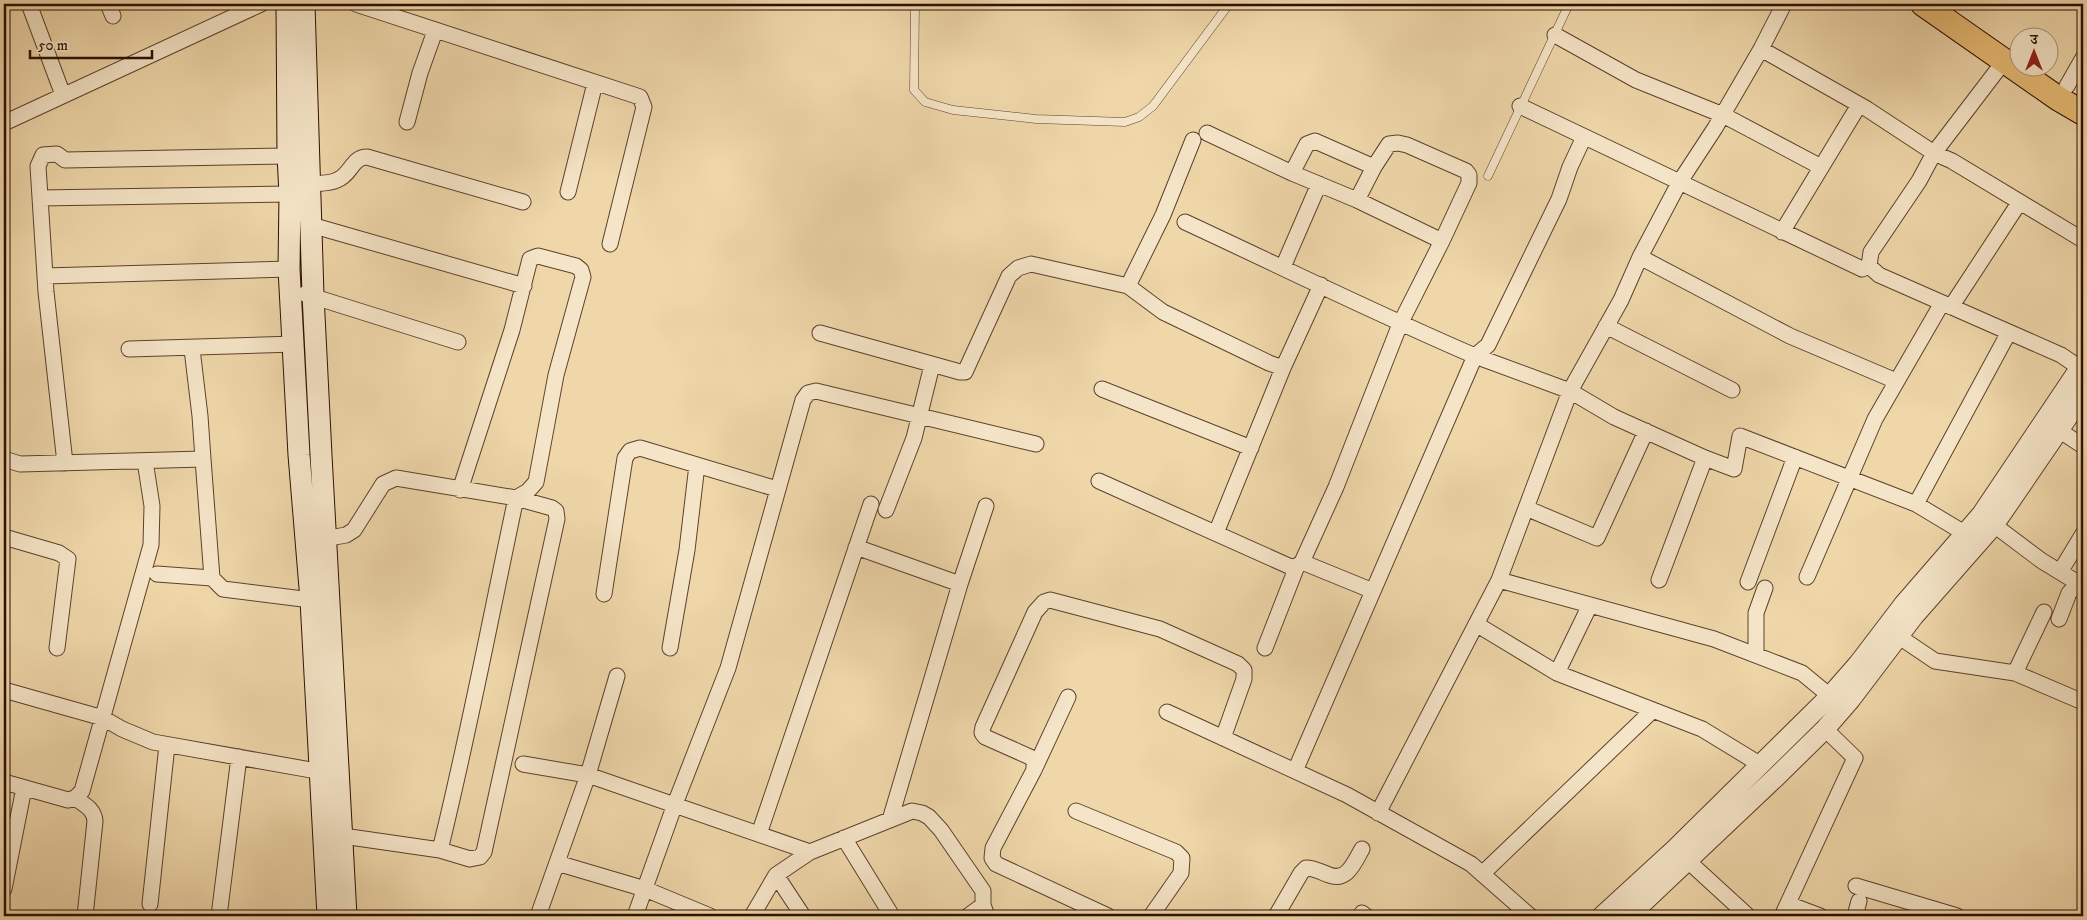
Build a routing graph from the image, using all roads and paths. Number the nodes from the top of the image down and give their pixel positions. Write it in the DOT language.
graph roads {
  1 [pos="29,4"];
  2 [pos="261,4"];
  3 [pos="287,4"];
  4 [pos="304,4"];
  5 [pos="356,4"];
  6 [pos="915,4"];
  7 [pos="1229,4"];
  8 [pos="1569,4"];
  9 [pos="1784,4"];
  10 [pos="1924,4"];
  11 [pos="232,10"];
  12 [pos="435,30"];
  13 [pos="1555,35"];
  14 [pos="1761,49"];
  15 [pos="2083,58"];
  16 [pos="2010,60"];
  17 [pos="2010,71"];
  18 [pos="2034,78"];
  19 [pos="2047,78"];
  20 [pos="595,83"];
  21 [pos="2075,91"];
  22 [pos="63,95"];
  23 [pos="1859,104"];
  24 [pos="1520,106"];
  25 [pos="2083,113"];
  26 [pos="1723,114"];
  27 [pos="4,122"];
  28 [pos="407,122"];
  29 [pos="1207,133"];
  30 [pos="1584,137"];
  31 [pos="1193,140"];
  32 [pos="1934,153"];
  33 [pos="288,156"];
  34 [pos="1374,167"];
  35 [pos="1820,167"];
  36 [pos="1292,173"];
  37 [pos="1488,176"];
  38 [pos="1679,183"];
  39 [pos="310,184"];
  40 [pos="1318,184"];
  41 [pos="568,192"];
  42 [pos="290,194"];
  43 [pos="40,198"];
  44 [pos="1357,200"];
  45 [pos="523,202"];
  46 [pos="2019,203"];
  47 [pos="1185,222"];
  48 [pos="311,225"];
  49 [pos="1782,232"];
  50 [pos="2083,240"];
  51 [pos="1442,241"];
  52 [pos="610,244"];
  53 [pos="1640,257"];
  54 [pos="1869,266"];
  55 [pos="1283,267"];
  56 [pos="289,269"];
  57 [pos="45,276"];
  58 [pos="1322,285"];
  59 [pos="524,286"];
  60 [pos="1128,286"];
  61 [pos="291,292"];
  62 [pos="313,295"];
  63 [pos="1946,305"];
  64 [pos="1400,324"];
  65 [pos="1606,326"];
  66 [pos="2009,332"];
  67 [pos="820,333"];
  68 [pos="458,342"];
  69 [pos="295,344"];
  70 [pos="129,349"];
  71 [pos="192,349"];
  72 [pos="1475,356"];
  73 [pos="932,365"];
  74 [pos="2082,365"];
  75 [pos="1283,368"];
  76 [pos="1896,380"];
  77 [pos="1102,389"];
  78 [pos="1732,390"];
  79 [pos="1570,391"];
  80 [pos="2083,395"];
  81 [pos="919,416"];
  82 [pos="2052,426"];
  83 [pos="1646,431"];
  84 [pos="1036,444"];
  85 [pos="2083,446"];
  86 [pos="1251,448"];
  87 [pos="1795,457"];
  88 [pos="4,458"];
  89 [pos="1705,458"];
  90 [pos="203,459"];
  91 [pos="145,460"];
  92 [pos="65,463"];
  93 [pos="697,465"];
  94 [pos="1851,478"];
  95 [pos="1099,481"];
  96 [pos="778,489"];
  97 [pos="460,490"];
  98 [pos="516,498"];
  99 [pos="871,504"];
  100 [pos="1916,504"];
  101 [pos="986,506"];
  102 [pos="1526,508"];
  103 [pos="886,510"];
  104 [pos="1994,524"];
  105 [pos="1216,533"];
  106 [pos="1966,534"];
  107 [pos="2083,534"];
  108 [pos="4,537"];
  109 [pos="316,540"];
  110 [pos="856,547"];
  111 [pos="1300,564"];
  112 [pos="2060,572"];
  113 [pos="157,574"];
  114 [pos="1807,577"];
  115 [pos="212,578"];
  116 [pos="1499,580"];
  117 [pos="1659,580"];
  118 [pos="1748,582"];
  119 [pos="960,584"];
  120 [pos="2081,584"];
  121 [pos="1765,588"];
  122 [pos="1373,591"];
  123 [pos="604,594"];
  124 [pos="311,600"];
  125 [pos="1590,605"];
  126 [pos="2044,612"];
  127 [pos="2059,619"];
  128 [pos="1476,624"];
  129 [pos="1898,636"];
  130 [pos="57,648"];
  131 [pos="670,648"];
  132 [pos="1265,648"];
  133 [pos="1756,656"];
  134 [pos="1557,672"];
  135 [pos="2015,673"];
  136 [pos="617,676"];
  137 [pos="4,690"];
  138 [pos="1830,696"];
  139 [pos="1068,697"];
  140 [pos="2083,702"];
  141 [pos="1653,710"];
  142 [pos="1167,712"];
  143 [pos="103,718"];
  144 [pos="1825,729"];
  145 [pos="1223,738"];
  146 [pos="167,745"];
  147 [pos="238,757"];
  148 [pos="523,764"];
  149 [pos="1761,765"];
  150 [pos="1034,770"];
  151 [pos="1295,771"];
  152 [pos="330,773"];
  153 [pos="588,775"];
  154 [pos="4,782"];
  155 [pos="24,788"];
  156 [pos="75,798"];
  157 [pos="675,804"];
  158 [pos="1076,811"];
  159 [pos="1378,813"];
  160 [pos="890,820"];
  161 [pos="759,834"];
  162 [pos="343,836"];
  163 [pos="844,838"];
  164 [pos="1362,849"];
  165 [pos="440,850"];
  166 [pos="810,852"];
  167 [pos="1688,861"];
  168 [pos="557,863"];
  169 [pos="776,874"];
  170 [pos="1482,874"];
  171 [pos="1856,886"];
  172 [pos="4,889"];
  173 [pos="645,889"];
  174 [pos="1859,901"];
  175 [pos="150,904"];
  176 [pos="985,910"];
  177 [pos="1785,910"];
  178 [pos="85,916"];
  179 [pos="219,916"];
  180 [pos="328,916"];
  181 [pos="346,916"];
  182 [pos="538,916"];
  183 [pos="635,916"];
  184 [pos="710,916"];
  185 [pos="752,916"];
  186 [pos="803,916"];
  187 [pos="892,916"];
  188 [pos="968,916"];
  189 [pos="1108,916"];
  190 [pos="1151,916"];
  191 [pos="1276,916"];
  192 [pos="1530,916"];
  193 [pos="1602,916"];
  194 [pos="1629,916"];
  195 [pos="1748,916"];
  196 [pos="1820,916"];
  197 [pos="1855,916"];
  198 [pos="1957,916"];
  1 -- 22 [label="street"];
  2 -- 11 [label="street"];
  3 -- 33 [label="main road"];
  4 -- 39 [label="main road"];
  5 -- 12 [label="street"];
  6 -- 7 [label="lane"];
  8 -- 13 [label="lane"];
  9 -- 14 [label="street"];
  10 -- 16 [label="main road"];
  11 -- 22 [label="street"];
  12 -- 20 [label="street"];
  12 -- 28 [label="street"];
  13 -- 24 [label="lane"];
  13 -- 26 [label="street"];
  14 -- 23 [label="street"];
  14 -- 26 [label="street"];
  15 -- 21 [label="street"];
  17 -- 32 [label="street"];
  18 -- 25 [label="main road"];
  19 -- 21 [label="main road"];
  20 -- 41 [label="street"];
  20 -- 52 [label="street"];
  22 -- 27 [label="street"];
  23 -- 32 [label="street"];
  23 -- 35 [label="street"];
  24 -- 30 [label="street"];
  24 -- 37 [label="lane"];
  26 -- 35 [label="street"];
  26 -- 38 [label="street"];
  29 -- 36 [label="street"];
  30 -- 38 [label="street"];
  30 -- 72 [label="street"];
  31 -- 60 [label="street"];
  32 -- 46 [label="street"];
  32 -- 54 [label="street"];
  33 -- 42 [label="main road"];
  33 -- 43 [label="street"];
  34 -- 36 [label="street"];
  34 -- 44 [label="street"];
  34 -- 51 [label="street"];
  35 -- 49 [label="street"];
  36 -- 40 [label="street"];
  38 -- 49 [label="street"];
  38 -- 53 [label="street"];
  39 -- 45 [label="street"];
  39 -- 48 [label="main road"];
  40 -- 44 [label="street"];
  40 -- 55 [label="street"];
  42 -- 43 [label="street"];
  42 -- 56 [label="main road"];
  43 -- 57 [label="street"];
  44 -- 51 [label="street"];
  46 -- 50 [label="street"];
  46 -- 63 [label="street"];
  47 -- 55 [label="street"];
  48 -- 59 [label="street"];
  48 -- 62 [label="main road"];
  49 -- 54 [label="street"];
  51 -- 64 [label="street"];
  53 -- 65 [label="street"];
  53 -- 76 [label="street"];
  54 -- 63 [label="street"];
  55 -- 58 [label="street"];
  56 -- 57 [label="street"];
  56 -- 61 [label="main road"];
  57 -- 92 [label="street"];
  58 -- 64 [label="street"];
  58 -- 75 [label="street"];
  59 -- 97 [label="street"];
  59 -- 98 [label="street"];
  60 -- 73 [label="street"];
  60 -- 75 [label="street"];
  61 -- 62 [label="street"];
  61 -- 69 [label="main road"];
  62 -- 68 [label="street"];
  62 -- 109 [label="main road"];
  63 -- 66 [label="street"];
  63 -- 76 [label="street"];
  64 -- 72 [label="street"];
  64 -- 111 [label="street"];
  65 -- 78 [label="street"];
  65 -- 79 [label="street"];
  66 -- 74 [label="street"];
  66 -- 100 [label="street"];
  67 -- 73 [label="street"];
  69 -- 71 [label="street"];
  69 -- 109 [label="main road"];
  70 -- 71 [label="street"];
  71 -- 90 [label="street"];
  72 -- 79 [label="street"];
  72 -- 122 [label="street"];
  73 -- 81 [label="street"];
  74 -- 82 [label="street"];
  75 -- 86 [label="street"];
  76 -- 94 [label="street"];
  77 -- 86 [label="street"];
  79 -- 83 [label="street"];
  79 -- 102 [label="street"];
  80 -- 82 [label="street"];
  81 -- 84 [label="street"];
  81 -- 96 [label="street"];
  81 -- 103 [label="street"];
  82 -- 85 [label="street"];
  82 -- 104 [label="street"];
  82 -- 106 [label="street"];
  83 -- 89 [label="street"];
  83 -- 102 [label="street"];
  86 -- 105 [label="street"];
  87 -- 89 [label="street"];
  87 -- 94 [label="street"];
  87 -- 118 [label="street"];
  88 -- 92 [label="street"];
  89 -- 117 [label="street"];
  90 -- 91 [label="street"];
  90 -- 115 [label="street"];
  91 -- 92 [label="street"];
  91 -- 143 [label="street"];
  93 -- 96 [label="street"];
  93 -- 123 [label="street"];
  93 -- 131 [label="street"];
  94 -- 100 [label="street"];
  94 -- 114 [label="street"];
  95 -- 105 [label="street"];
  96 -- 157 [label="street"];
  97 -- 98 [label="street"];
  97 -- 109 [label="street"];
  98 -- 165 [label="street"];
  98 -- 165 [label="street"];
  99 -- 110 [label="street"];
  100 -- 106 [label="street"];
  101 -- 119 [label="street"];
  102 -- 116 [label="street"];
  104 -- 112 [label="street"];
  104 -- 129 [label="street"];
  105 -- 111 [label="street"];
  106 -- 138 [label="street"];
  107 -- 112 [label="street"];
  108 -- 130 [label="street"];
  109 -- 124 [label="main road"];
  109 -- 152 [label="main road"];
  110 -- 119 [label="street"];
  110 -- 161 [label="street"];
  111 -- 122 [label="street"];
  111 -- 132 [label="street"];
  112 -- 120 [label="street"];
  113 -- 115 [label="street"];
  115 -- 124 [label="street"];
  116 -- 125 [label="street"];
  116 -- 128 [label="street"];
  119 -- 160 [label="street"];
  120 -- 127 [label="street"];
  121 -- 133 [label="street"];
  122 -- 151 [label="street"];
  124 -- 152 [label="main road"];
  125 -- 133 [label="street"];
  125 -- 134 [label="street"];
  126 -- 135 [label="street"];
  128 -- 134 [label="street"];
  128 -- 159 [label="street"];
  129 -- 135 [label="street"];
  129 -- 144 [label="street"];
  133 -- 138 [label="street"];
  134 -- 141 [label="street"];
  135 -- 140 [label="street"];
  136 -- 153 [label="street"];
  137 -- 143 [label="street"];
  138 -- 149 [label="street"];
  139 -- 150 [label="street"];
  141 -- 149 [label="street"];
  141 -- 170 [label="street"];
  142 -- 145 [label="street"];
  143 -- 146 [label="street"];
  143 -- 156 [label="street"];
  144 -- 167 [label="street"];
  144 -- 177 [label="street"];
  145 -- 150 [label="street"];
  145 -- 151 [label="street"];
  146 -- 147 [label="street"];
  146 -- 175 [label="street"];
  147 -- 152 [label="street"];
  147 -- 179 [label="street"];
  148 -- 153 [label="street"];
  149 -- 193 [label="street"];
  150 -- 189 [label="street"];
  151 -- 159 [label="street"];
  152 -- 162 [label="main road"];
  152 -- 180 [label="main road"];
  153 -- 157 [label="street"];
  153 -- 168 [label="street"];
  154 -- 155 [label="street"];
  155 -- 156 [label="street"];
  155 -- 172 [label="street"];
  156 -- 178 [label="street"];
  157 -- 161 [label="street"];
  157 -- 173 [label="street"];
  158 -- 190 [label="street"];
  159 -- 170 [label="street"];
  160 -- 163 [label="street"];
  160 -- 176 [label="street"];
  161 -- 166 [label="street"];
  162 -- 165 [label="street"];
  162 -- 181 [label="main road"];
  163 -- 166 [label="street"];
  163 -- 187 [label="street"];
  164 -- 191 [label="street"];
  166 -- 169 [label="street"];
  167 -- 194 [label="street"];
  167 -- 195 [label="street"];
  168 -- 173 [label="street"];
  168 -- 182 [label="street"];
  169 -- 185 [label="street"];
  169 -- 186 [label="street"];
  170 -- 192 [label="street"];
  171 -- 198 [label="street"];
  173 -- 183 [label="street"];
  173 -- 184 [label="street"];
  174 -- 197 [label="street"];
  176 -- 188 [label="street"];
  177 -- 196 [label="street"];
}
